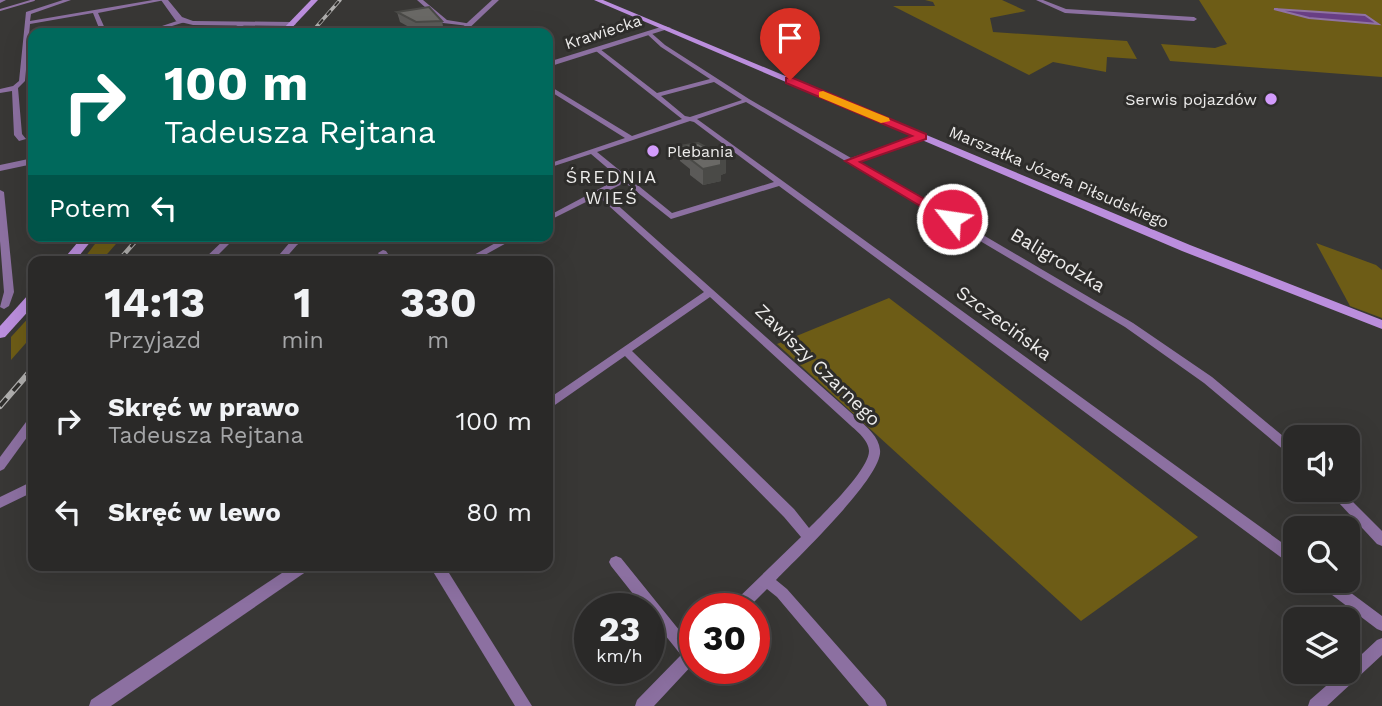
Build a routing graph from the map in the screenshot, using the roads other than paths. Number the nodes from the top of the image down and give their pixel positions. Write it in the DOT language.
graph roads {
  1 [pos="68,0"];
  2 [pos="163,0"];
  3 [pos="315,0"];
  4 [pos="419,0"];
  5 [pos="496,0"];
  6 [pos="597,0"];
  7 [pos="1039,0"];
  8 [pos="608,2"];
  9 [pos="95,12"];
  10 [pos="1194,19"];
  11 [pos="183,20"];
  12 [pos="27,23"];
  13 [pos="292,24"];
  14 [pos="469,24"];
  15 [pos="241,25"];
  16 [pos="102,28"];
  17 [pos="159,28"];
  18 [pos="236,28"];
  19 [pos="288,28"];
  20 [pos="465,28"];
  21 [pos="667,28"];
  22 [pos="649,33"];
  23 [pos="28,37"];
  24 [pos="597,50"];
  25 [pos="28,55"];
  26 [pos="553,63"];
  27 [pos="713,80"];
  28 [pos="15,88"];
  29 [pos="553,90"];
  30 [pos="0,92"];
  31 [pos="658,95"];
  32 [pos="747,100"];
  33 [pos="690,119"];
  34 [pos="922,136"];
  35 [pos="630,138"];
  36 [pos="22,139"];
  37 [pos="591,151"];
  38 [pos="553,160"];
  39 [pos="850,161"];
  40 [pos="28,162"];
  41 [pos="557,163"];
  42 [pos="553,164"];
  43 [pos="0,168"];
  44 [pos="621,178"];
  45 [pos="780,183"];
  46 [pos="0,192"];
  47 [pos="600,193"];
  48 [pos="553,216"];
  49 [pos="84,242"];
  50 [pos="227,242"];
  51 [pos="298,242"];
  52 [pos="502,242"];
  53 [pos="498,244"];
  54 [pos="71,256"];
  55 [pos="211,256"];
  56 [pos="283,256"];
  57 [pos="476,256"];
  58 [pos="709,293"];
  59 [pos="28,303"];
  60 [pos="4,306"];
  61 [pos="1382,325"];
  62 [pos="0,334"];
  63 [pos="626,351"];
  64 [pos="553,401"];
  65 [pos="28,428"];
  66 [pos="1283,443"];
  67 [pos="0,466"];
  68 [pos="28,489"];
  69 [pos="1345,502"];
  70 [pos="0,503"];
  71 [pos="808,536"];
  72 [pos="1382,540"];
  73 [pos="1283,551"];
  74 [pos="616,562"];
  75 [pos="296,571"];
  76 [pos="440,571"];
  77 [pos="766,580"];
  78 [pos="753,593"];
  79 [pos="1340,593"];
  80 [pos="1382,624"];
  81 [pos="679,637"];
  82 [pos="1382,645"];
  83 [pos="679,669"];
  84 [pos="97,706"];
  85 [pos="524,706"];
  86 [pos="643,706"];
  87 [pos="879,706"];
  88 [pos="1316,706"];
  1 -- 12 [label="street"];
  2 -- 9 [label="street"];
  2 -- 11 [label="street"];
  3 -- 13 [label="main road"];
  4 -- 14 [label="street"];
  5 -- 14 [label="street"];
  6 -- 8 [label="main road, Marszałka Józefa Piłsudskiego"];
  7 -- 10 [label="street"];
  8 -- 21 [label="main road, Marszałka Józefa Piłsudskiego"];
  9 -- 12 [label="street"];
  9 -- 16 [label="street"];
  11 -- 15 [label="street"];
  11 -- 17 [label="street"];
  12 -- 23 [label="street"];
  13 -- 15 [label="street"];
  13 -- 19 [label="main road"];
  14 -- 20 [label="street"];
  15 -- 18 [label="street"];
  21 -- 22 [label="street, Krawiecka"];
  21 -- 34 [label="main road, Marszałka Józefa Piłsudskiego"];
  22 -- 24 [label="street, Krawiecka"];
  22 -- 27 [label="street, Baligrodzka"];
  24 -- 26 [label="street, Krawiecka"];
  24 -- 31 [label="street, Szczecińska"];
  25 -- 28 [label="street"];
  27 -- 31 [label="street"];
  27 -- 32 [label="street, Baligrodzka"];
  28 -- 30 [label="street"];
  28 -- 36 [label="street"];
  29 -- 35 [label="street"];
  31 -- 33 [label="street, Szczecińska"];
  32 -- 33 [label="street"];
  32 -- 39 [label="street, Baligrodzka"];
  33 -- 35 [label="street"];
  33 -- 45 [label="street, Szczecińska"];
  34 -- 39 [label="street"];
  34 -- 61 [label="main road, Marszałka Józefa Piłsudskiego"];
  35 -- 37 [label="street"];
  37 -- 41 [label="street"];
  37 -- 44 [label="street"];
  38 -- 41 [label="street"];
  39 -- 66 [label="street, Baligrodzka"];
  40 -- 43 [label="street"];
  41 -- 42 [label="street"];
  44 -- 45 [label="street"];
  44 -- 47 [label="street"];
  45 -- 73 [label="street, Szczecińska"];
  46 -- 60 [label="street"];
  47 -- 48 [label="street"];
  47 -- 58 [label="street, Zawiszy Czarnego"];
  49 -- 54 [label="main road"];
  50 -- 55 [label="street"];
  51 -- 56 [label="street"];
  52 -- 53 [label="street"];
  53 -- 57 [label="street"];
  58 -- 63 [label="street"];
  58 -- 71 [label="street, Zawiszy Czarnego"];
  59 -- 62 [label="main road"];
  63 -- 64 [label="street"];
  63 -- 71 [label="street"];
  65 -- 67 [label="street"];
  68 -- 70 [label="street"];
  69 -- 72 [label="street"];
  71 -- 77 [label="street, Zawiszy Czarnego"];
  74 -- 81 [label="street"];
  75 -- 84 [label="street"];
  76 -- 85 [label="street"];
  77 -- 78 [label="street, Zawiszy Czarnego"];
  77 -- 87 [label="street"];
  79 -- 80 [label="street"];
  82 -- 88 [label="street"];
  83 -- 86 [label="street"];
}
